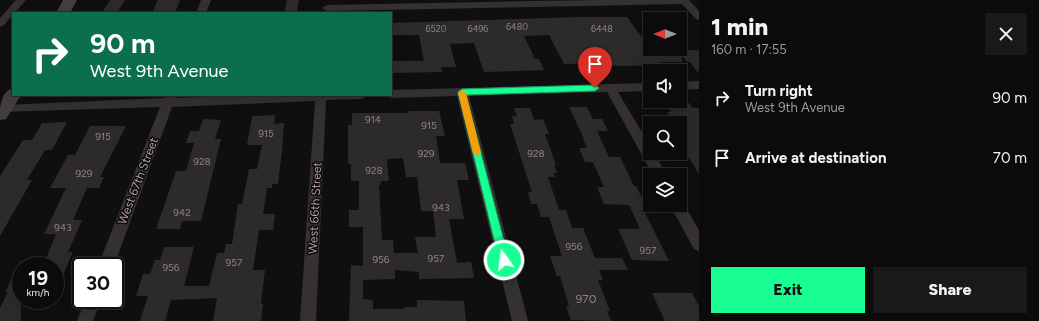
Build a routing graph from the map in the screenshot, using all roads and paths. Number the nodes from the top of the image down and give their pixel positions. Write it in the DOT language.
graph roads {
  1 [pos="20,0"];
  2 [pos="70,0"];
  3 [pos="206,0"];
  4 [pos="684,0"];
  5 [pos="327,7"];
  6 [pos="64,12"];
  7 [pos="201,12"];
  8 [pos="699,18"];
  9 [pos="0,24"];
  10 [pos="699,85"];
  11 [pos="687,86"];
  12 [pos="643,87"];
  13 [pos="610,88"];
  14 [pos="462,92"];
  15 [pos="392,94"];
  16 [pos="12,96"];
  17 [pos="321,96"];
  18 [pos="169,99"];
  19 [pos="2,111"];
  20 [pos="656,168"];
  21 [pos="681,212"];
  22 [pos="699,244"];
  23 [pos="109,257"];
  24 [pos="90,309"];
  25 [pos="85,321"];
  26 [pos="308,321"];
  27 [pos="520,321"];
  1 -- 9 [label="street"];
  2 -- 6 [label="main road"];
  3 -- 7 [label="street"];
  4 -- 5 [label="street"];
  4 -- 8 [label="street"];
  10 -- 11 [label="street"];
  12 -- 13 [label="street"];
  13 -- 14 [label="street"];
  13 -- 20 [label="street"];
  14 -- 15 [label="street"];
  14 -- 27 [label="street"];
  16 -- 19 [label="main road"];
  17 -- 18 [label="street"];
  17 -- 26 [label="street, West 66th Street"];
  18 -- 19 [label="street"];
  18 -- 23 [label="street, West 67th Street"];
  21 -- 22 [label="street"];
  24 -- 25 [label="street"];
}
